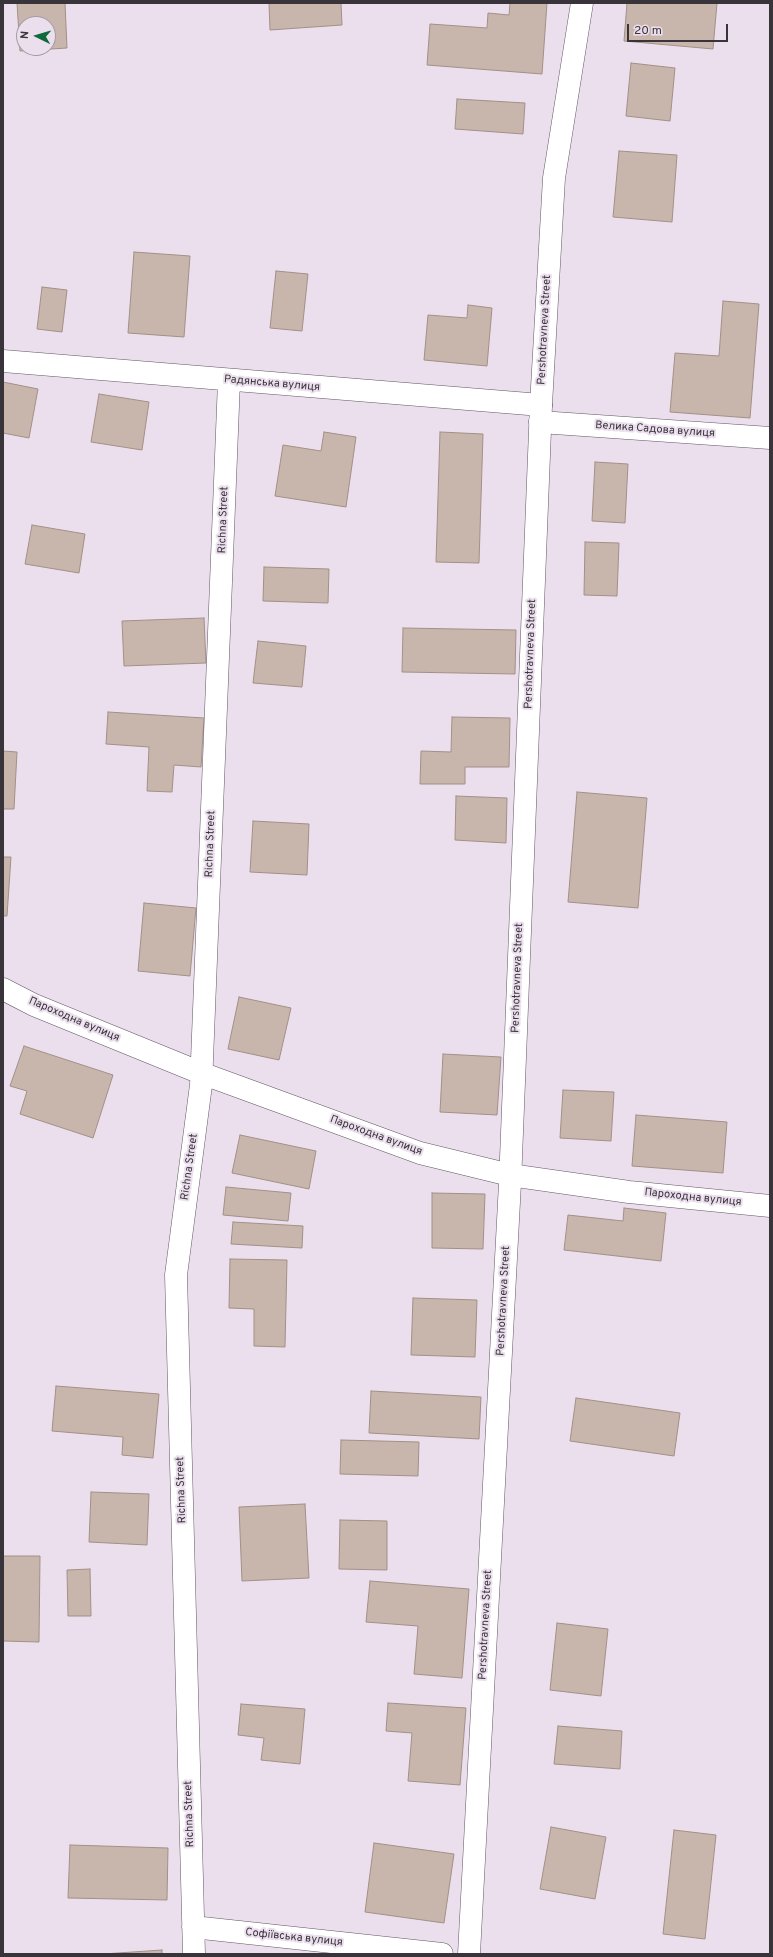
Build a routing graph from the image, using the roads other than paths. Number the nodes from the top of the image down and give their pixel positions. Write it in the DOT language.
graph roads {
  1 [pos="582,3"];
  2 [pos="3,361"];
  3 [pos="229,381"];
  4 [pos="540,414"];
  5 [pos="770,438"];
  6 [pos="3,988"];
  7 [pos="201,1073"];
  8 [pos="510,1175"];
  9 [pos="770,1206"];
  10 [pos="194,1927"];
  11 [pos="194,1954"];
  12 [pos="442,1954"];
  13 [pos="469,1954"];
  1 -- 4 [label="street, Pershotravneva Street"];
  2 -- 3 [label="street, Радянська вулиця"];
  3 -- 4 [label="street, Радянська вулиця"];
  3 -- 7 [label="street, Richna Street"];
  4 -- 5 [label="street, Велика Садова вулиця"];
  4 -- 8 [label="street, Pershotravneva Street"];
  6 -- 7 [label="street, Пароходна вулиця"];
  7 -- 8 [label="street, Пароходна вулиця"];
  7 -- 10 [label="street, Richna Street"];
  8 -- 9 [label="street, Пароходна вулиця"];
  8 -- 13 [label="street, Pershotravneva Street"];
  10 -- 11 [label="street, Richna Street"];
  10 -- 12 [label="street, Софіївська вулиця"];
}
